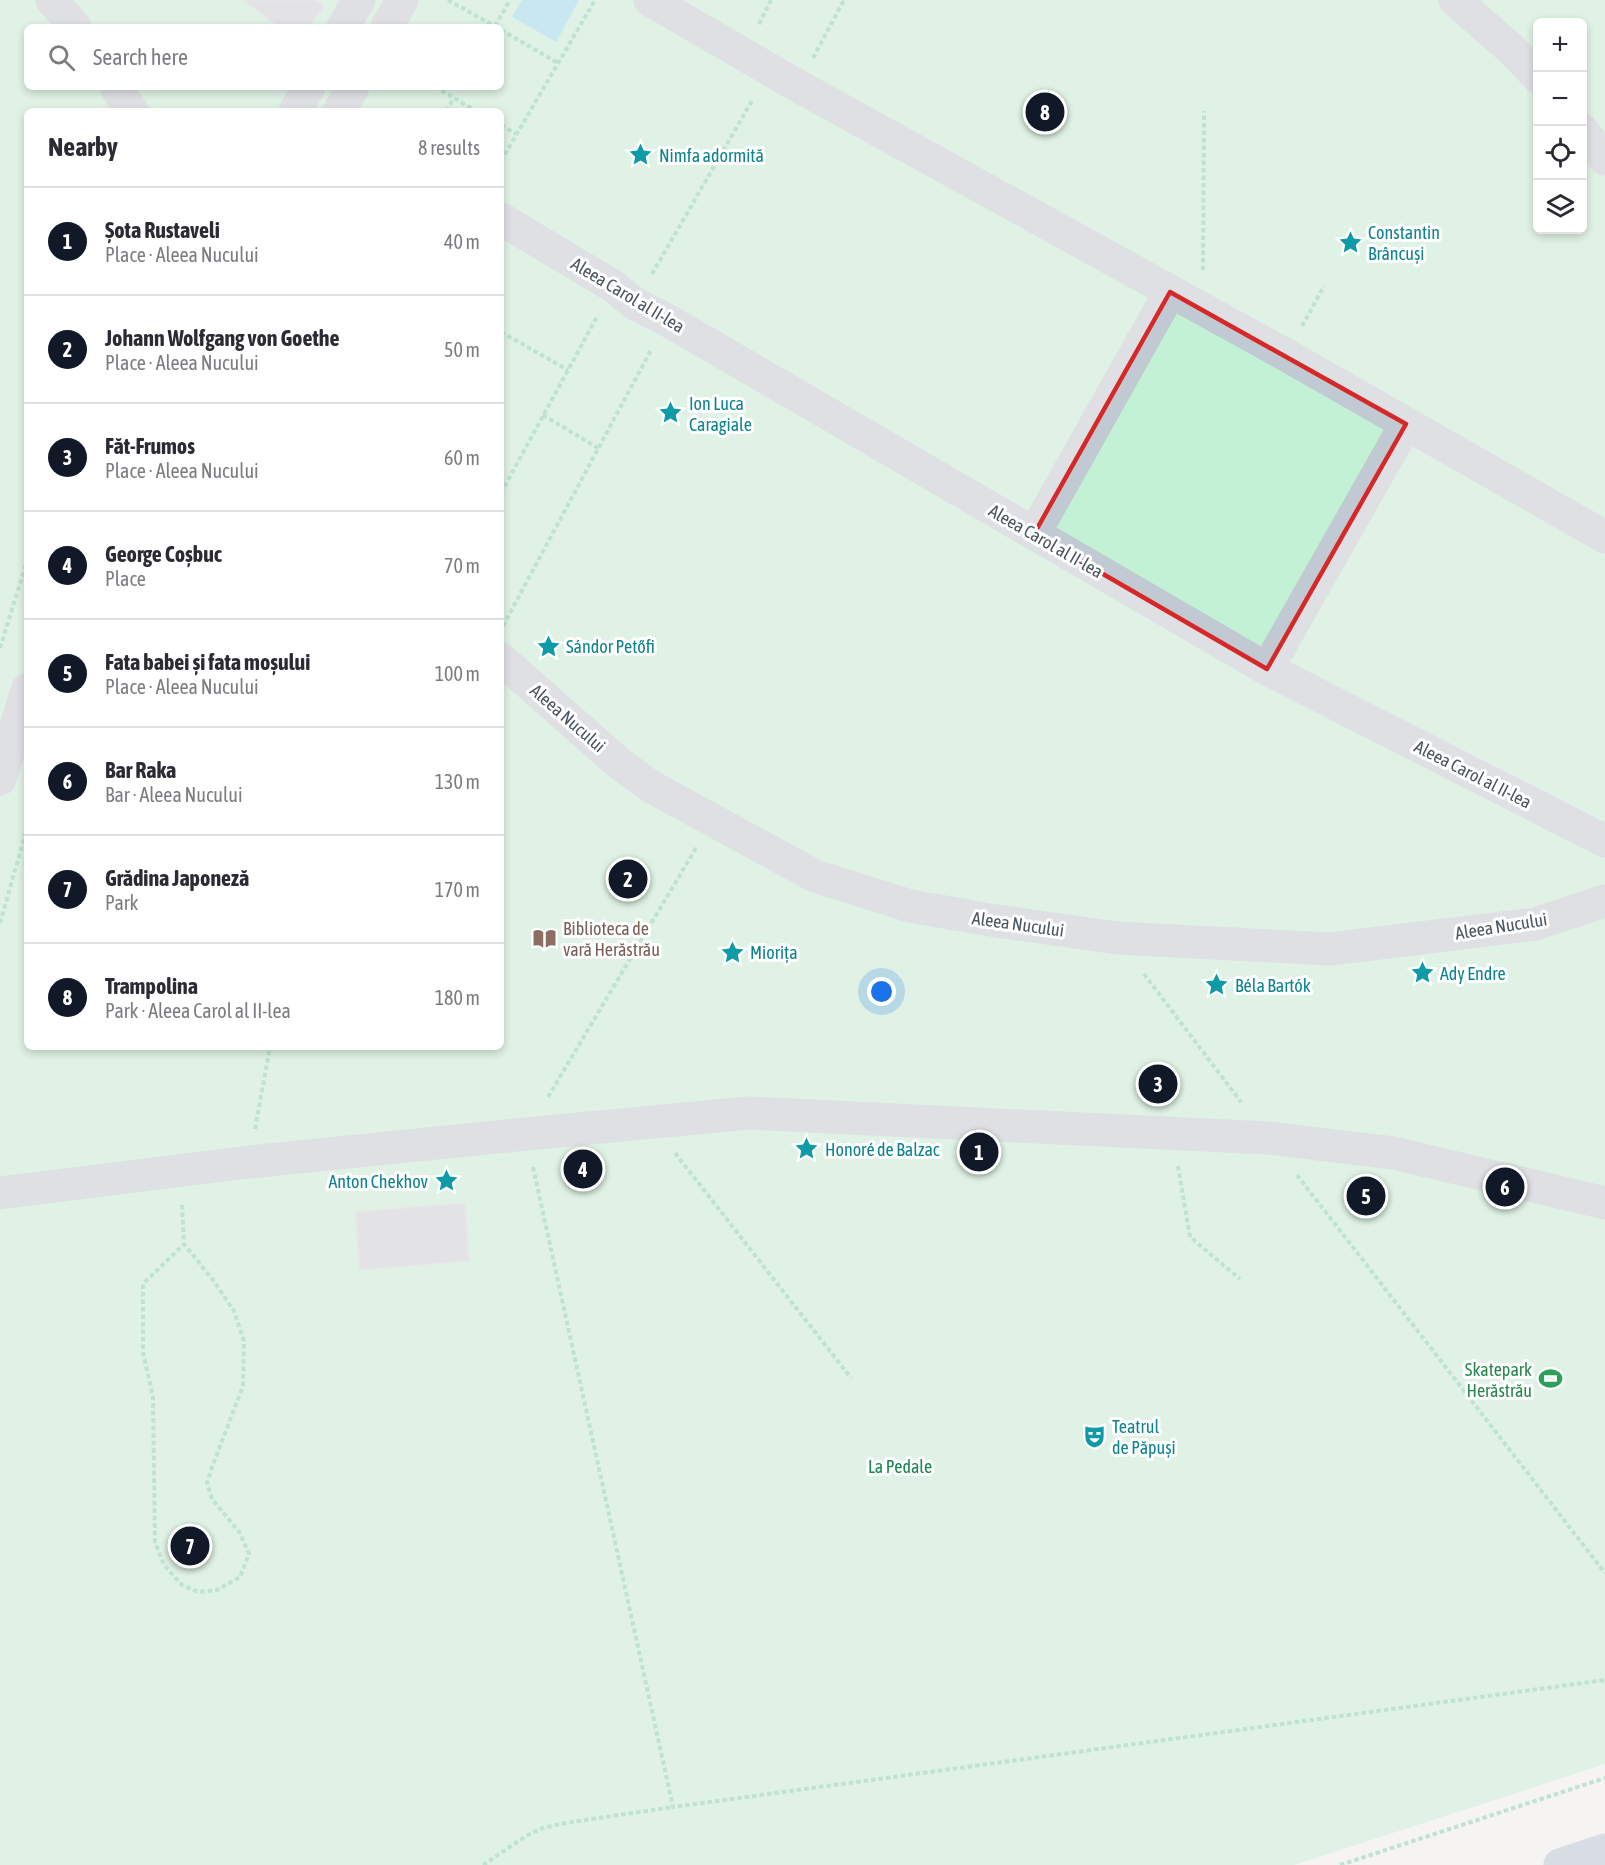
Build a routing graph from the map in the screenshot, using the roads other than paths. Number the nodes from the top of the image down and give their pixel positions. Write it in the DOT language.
graph roads {
  1 [pos="52,0"];
  2 [pos="359,0"];
  3 [pos="402,0"];
  4 [pos="650,0"];
  5 [pos="1455,0"];
  6 [pos="72,24"];
  7 [pos="345,24"];
  8 [pos="389,24"];
  9 [pos="1533,72"];
  10 [pos="118,90"];
  11 [pos="307,90"];
  12 [pos="351,90"];
  13 [pos="130,108"];
  14 [pos="297,108"];
  15 [pos="341,108"];
  16 [pos="1587,136"];
  17 [pos="1605,159"];
  18 [pos="504,221"];
  19 [pos="1170,292"];
  20 [pos="1406,424"];
  21 [pos="1034,534"];
  22 [pos="1605,537"];
  23 [pos="504,661"];
  24 [pos="1267,669"];
  25 [pos="24,700"];
  26 [pos="0,779"];
  27 [pos="1605,841"];
  28 [pos="1605,901"];
  29 [pos="0,1193"];
  30 [pos="1605,1203"];
  31 [pos="1605,1850"];
  32 [pos="1560,1865"];
  1 -- 6 [label="street"];
  2 -- 7 [label="street"];
  3 -- 8 [label="street"];
  4 -- 19 [label="street"];
  5 -- 9 [label="street"];
  10 -- 13 [label="street"];
  11 -- 14 [label="street"];
  12 -- 15 [label="street"];
  16 -- 17 [label="street"];
  18 -- 21 [label="street, Aleea Carol al II-lea"];
  19 -- 20 [label="street"];
  19 -- 21 [label="street"];
  20 -- 22 [label="street"];
  20 -- 24 [label="street"];
  21 -- 24 [label="street, Aleea Carol al II-lea"];
  23 -- 28 [label="street, Aleea Nucului"];
  24 -- 27 [label="street, Aleea Carol al II-lea"];
  25 -- 26 [label="street"];
  29 -- 30 [label="street"];
  31 -- 32 [label="main road"];
}
